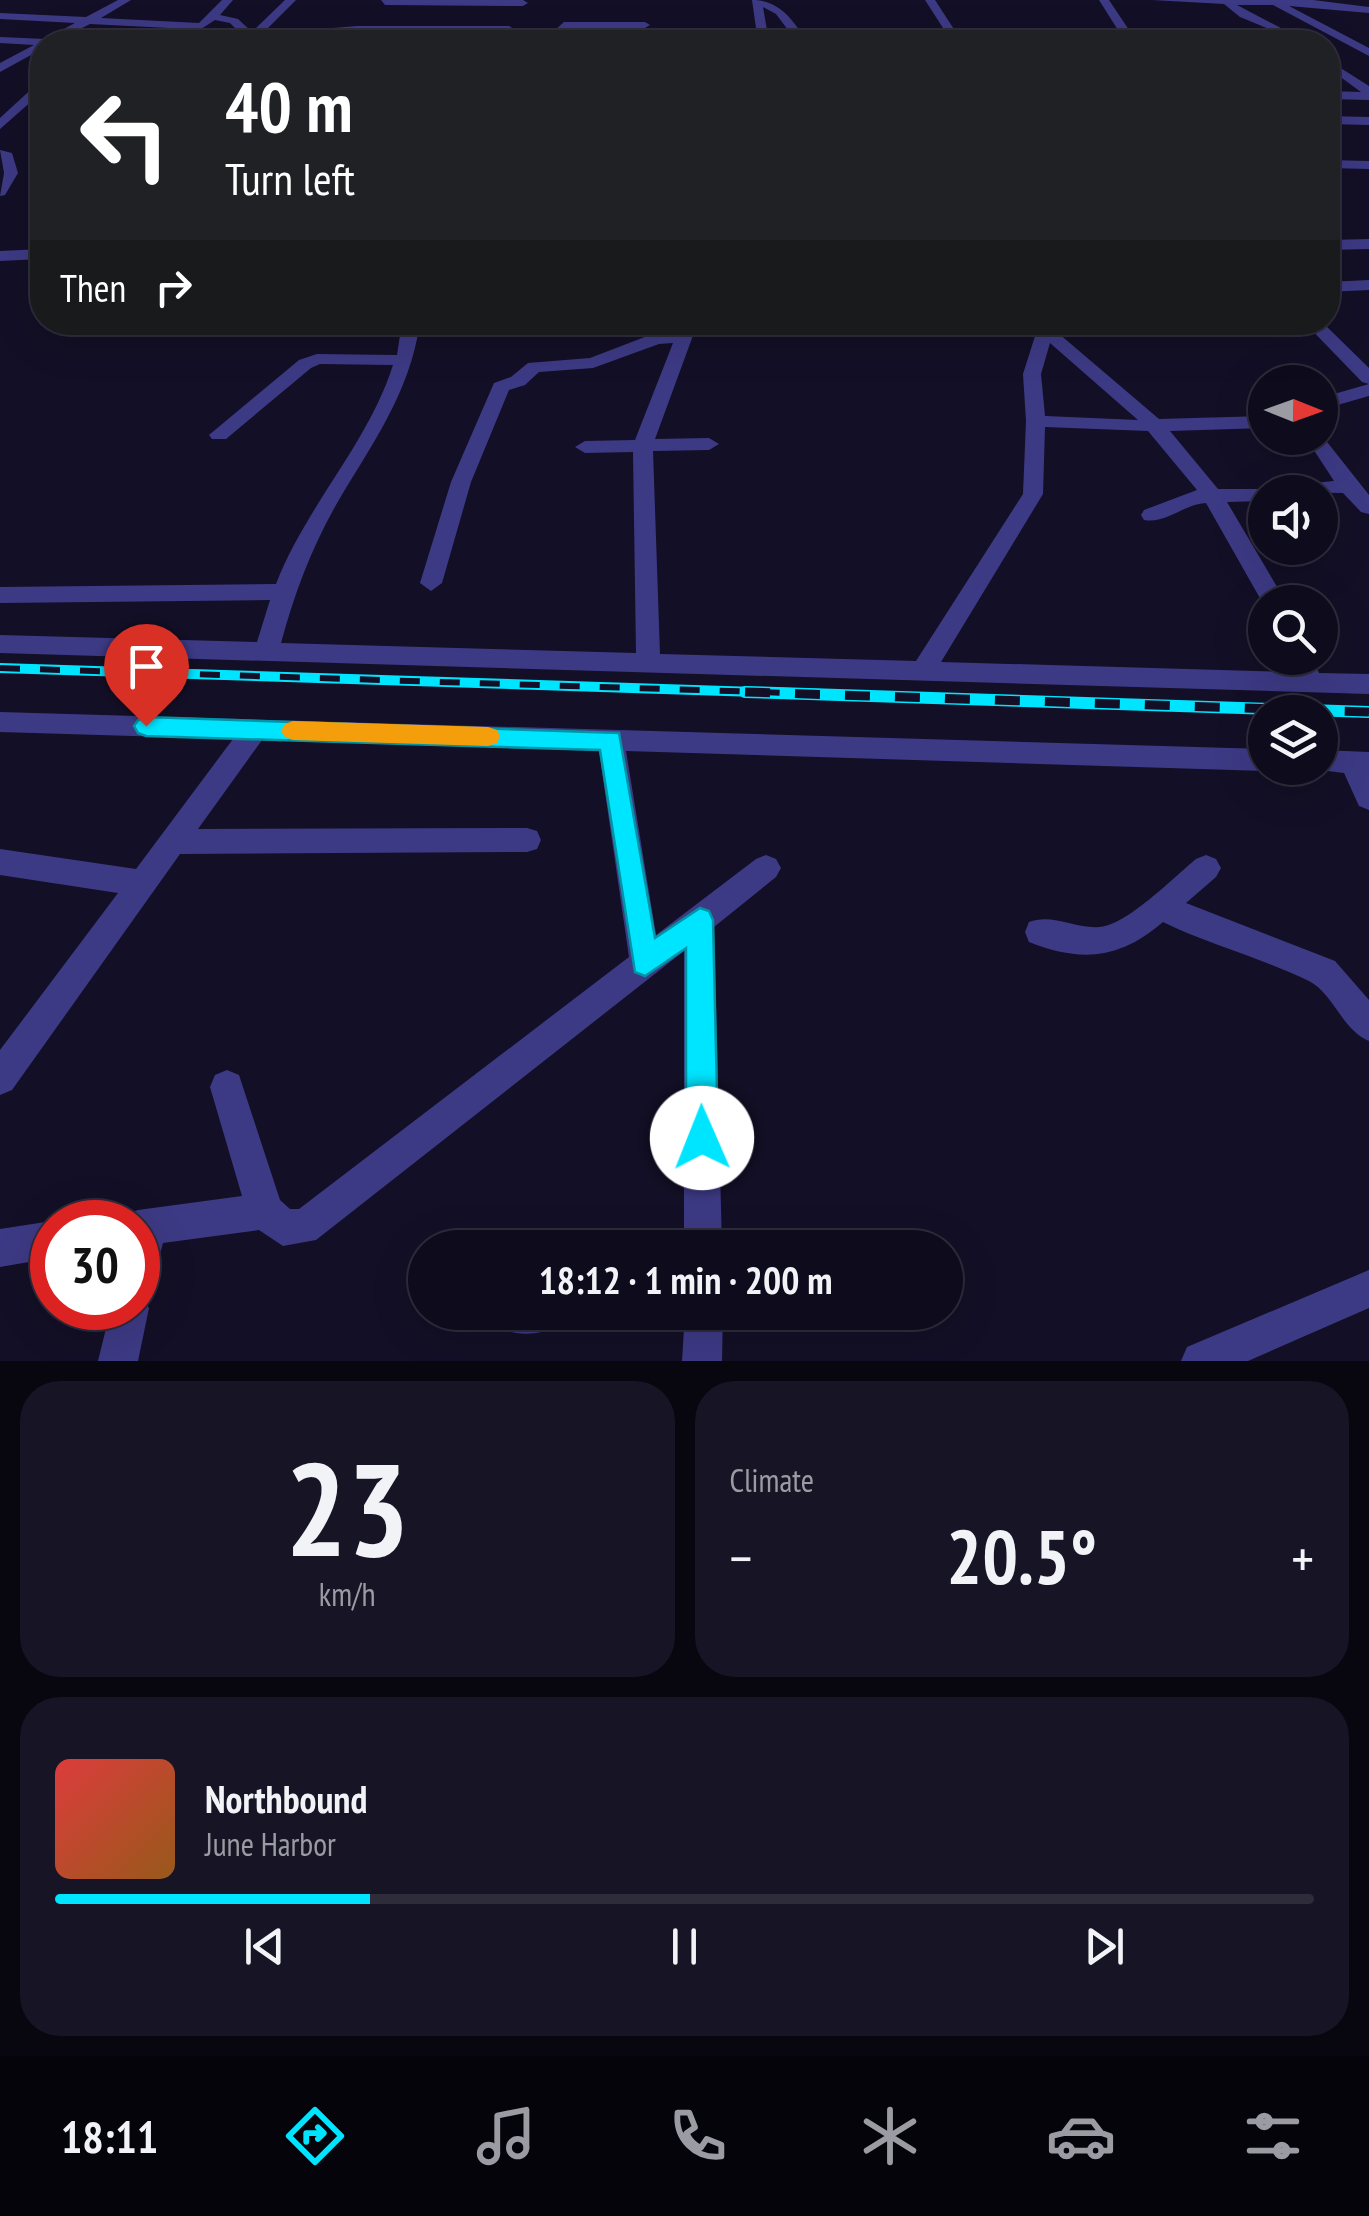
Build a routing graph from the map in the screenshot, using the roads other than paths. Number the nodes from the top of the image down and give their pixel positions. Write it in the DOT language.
graph roads {
  1 [pos="126,0"];
  2 [pos="228,0"];
  3 [pos="290,0"];
  4 [pos="758,0"];
  5 [pos="930,0"];
  6 [pos="1104,0"];
  7 [pos="1157,0"];
  8 [pos="1176,0"];
  9 [pos="428,1"];
  10 [pos="385,2"];
  11 [pos="524,2"];
  12 [pos="1191,2"];
  13 [pos="1228,2"];
  14 [pos="1276,3"];
  15 [pos="1369,11"];
  16 [pos="1203,14"];
  17 [pos="0,16"];
  18 [pos="215,17"];
  19 [pos="90,19"];
  20 [pos="203,26"];
  21 [pos="645,26"];
  22 [pos="409,27"];
  23 [pos="509,29"];
  24 [pos="70,30"];
  25 [pos="196,30"];
  26 [pos="248,30"];
  27 [pos="264,30"];
  28 [pos="364,30"];
  29 [pos="559,30"];
  30 [pos="762,30"];
  31 [pos="793,30"];
  32 [pos="949,30"];
  33 [pos="1123,30"];
  34 [pos="1275,30"];
  35 [pos="1326,30"];
  36 [pos="1340,37"];
  37 [pos="0,40"];
  38 [pos="30,42"];
  39 [pos="30,51"];
  40 [pos="1369,53"];
  41 [pos="4,64"];
  42 [pos="1340,70"];
  43 [pos="1340,72"];
  44 [pos="1344,72"];
  45 [pos="19,82"];
  46 [pos="30,82"];
  47 [pos="1368,92"];
  48 [pos="30,94"];
  49 [pos="1340,94"];
  50 [pos="1340,120"];
  51 [pos="1369,121"];
  52 [pos="0,125"];
  53 [pos="0,154"];
  54 [pos="1340,164"];
  55 [pos="1369,165"];
  56 [pos="0,192"];
  57 [pos="1369,244"];
  58 [pos="1340,245"];
  59 [pos="30,254"];
  60 [pos="0,256"];
  61 [pos="1369,285"];
  62 [pos="1340,286"];
  63 [pos="409,335"];
  64 [pos="670,335"];
  65 [pos="686,335"];
  66 [pos="1036,335"];
  67 [pos="1047,335"];
  68 [pos="1325,335"];
  69 [pos="403,360"];
  70 [pos="1369,378"];
  71 [pos="1369,390"];
  72 [pos="1338,399"];
  73 [pos="1036,421"];
  74 [pos="1248,423"];
  75 [pos="1159,426"];
  76 [pos="219,435"];
  77 [pos="709,444"];
  78 [pos="643,445"];
  79 [pos="585,447"];
  80 [pos="1327,455"];
  81 [pos="1348,486"];
  82 [pos="1338,487"];
  83 [pos="1248,495"];
  84 [pos="1216,497"];
  85 [pos="1369,507"];
  86 [pos="1152,515"];
  87 [pos="431,583"];
  88 [pos="1266,585"];
  89 [pos="283,592"];
  90 [pos="0,595"];
  91 [pos="0,644"];
  92 [pos="267,652"];
  93 [pos="648,663"];
  94 [pos="923,671"];
  95 [pos="1308,675"];
  96 [pos="1311,682"];
  97 [pos="1369,684"];
  98 [pos="0,722"];
  99 [pos="255,730"];
  100 [pos="610,740"];
  101 [pos="1248,759"];
  102 [pos="1361,762"];
  103 [pos="1369,798"];
  104 [pos="528,840"];
  105 [pos="173,842"];
  106 [pos="0,862"];
  107 [pos="766,868"];
  108 [pos="1206,868"];
  109 [pos="143,884"];
  110 [pos="1160,906"];
  111 [pos="700,920"];
  112 [pos="1040,932"];
  113 [pos="645,963"];
  114 [pos="1369,1024"];
  115 [pos="0,1078"];
  116 [pos="227,1087"];
  117 [pos="265,1211"];
  118 [pos="160,1226"];
  119 [pos="703,1230"];
  120 [pos="30,1243"];
  121 [pos="0,1248"];
  122 [pos="1369,1288"];
  123 [pos="125,1330"];
  124 [pos="703,1330"];
  125 [pos="118,1361"];
  126 [pos="702,1361"];
  127 [pos="1201,1361"];
  1 -- 19 [label="street"];
  2 -- 18 [label="street"];
  3 -- 27 [label="street"];
  4 -- 30 [label="street"];
  4 -- 31 [label="street"];
  5 -- 32 [label="street"];
  6 -- 33 [label="street"];
  7 -- 8 [label="street"];
  8 -- 12 [label="street"];
  9 -- 10 [label="street"];
  9 -- 11 [label="street"];
  9 -- 22 [label="street"];
  11 -- 23 [label="street"];
  12 -- 13 [label="street"];
  12 -- 16 [label="street"];
  13 -- 14 [label="street"];
  13 -- 34 [label="street"];
  14 -- 15 [label="street"];
  14 -- 35 [label="street"];
  17 -- 19 [label="street"];
  18 -- 20 [label="street"];
  18 -- 26 [label="street"];
  19 -- 20 [label="street"];
  19 -- 24 [label="street"];
  20 -- 25 [label="street"];
  21 -- 29 [label="street"];
  22 -- 23 [label="street"];
  22 -- 28 [label="street"];
  36 -- 40 [label="street"];
  37 -- 38 [label="street"];
  39 -- 41 [label="street"];
  42 -- 44 [label="street"];
  43 -- 44 [label="street"];
  44 -- 47 [label="street"];
  45 -- 46 [label="street"];
  47 -- 49 [label="street"];
  48 -- 52 [label="street"];
  50 -- 51 [label="street"];
  53 -- 56 [label="street"];
  54 -- 55 [label="street"];
  57 -- 58 [label="street"];
  59 -- 60 [label="street"];
  61 -- 62 [label="street"];
  63 -- 69 [label="street"];
  64 -- 87 [label="street"];
  65 -- 78 [label="street"];
  66 -- 73 [label="street"];
  67 -- 75 [label="street"];
  68 -- 70 [label="street"];
  69 -- 76 [label="street"];
  69 -- 89 [label="street"];
  71 -- 72 [label="street"];
  73 -- 75 [label="street"];
  73 -- 94 [label="street"];
  74 -- 75 [label="street"];
  75 -- 84 [label="street"];
  77 -- 78 [label="street"];
  78 -- 79 [label="street"];
  78 -- 93 [label="street"];
  80 -- 81 [label="street"];
  81 -- 82 [label="street"];
  81 -- 85 [label="street"];
  83 -- 84 [label="street"];
  84 -- 86 [label="street"];
  84 -- 88 [label="street"];
  89 -- 90 [label="street"];
  89 -- 92 [label="street"];
  91 -- 92 [label="street"];
  92 -- 93 [label="street"];
  93 -- 94 [label="street"];
  94 -- 96 [label="street"];
  95 -- 96 [label="street"];
  96 -- 97 [label="street"];
  98 -- 99 [label="street"];
  99 -- 100 [label="street"];
  99 -- 105 [label="street"];
  100 -- 101 [label="street"];
  100 -- 113 [label="street"];
  102 -- 103 [label="street"];
  104 -- 105 [label="street"];
  105 -- 109 [label="street"];
  106 -- 109 [label="street"];
  107 -- 111 [label="street"];
  108 -- 110 [label="street"];
  109 -- 115 [label="street"];
  110 -- 112 [label="street"];
  110 -- 114 [label="street"];
  111 -- 113 [label="street"];
  111 -- 119 [label="street"];
  113 -- 117 [label="street"];
  116 -- 117 [label="street"];
  117 -- 118 [label="street"];
  120 -- 121 [label="street"];
  122 -- 127 [label="street"];
  123 -- 125 [label="street"];
  124 -- 126 [label="street"];
}
